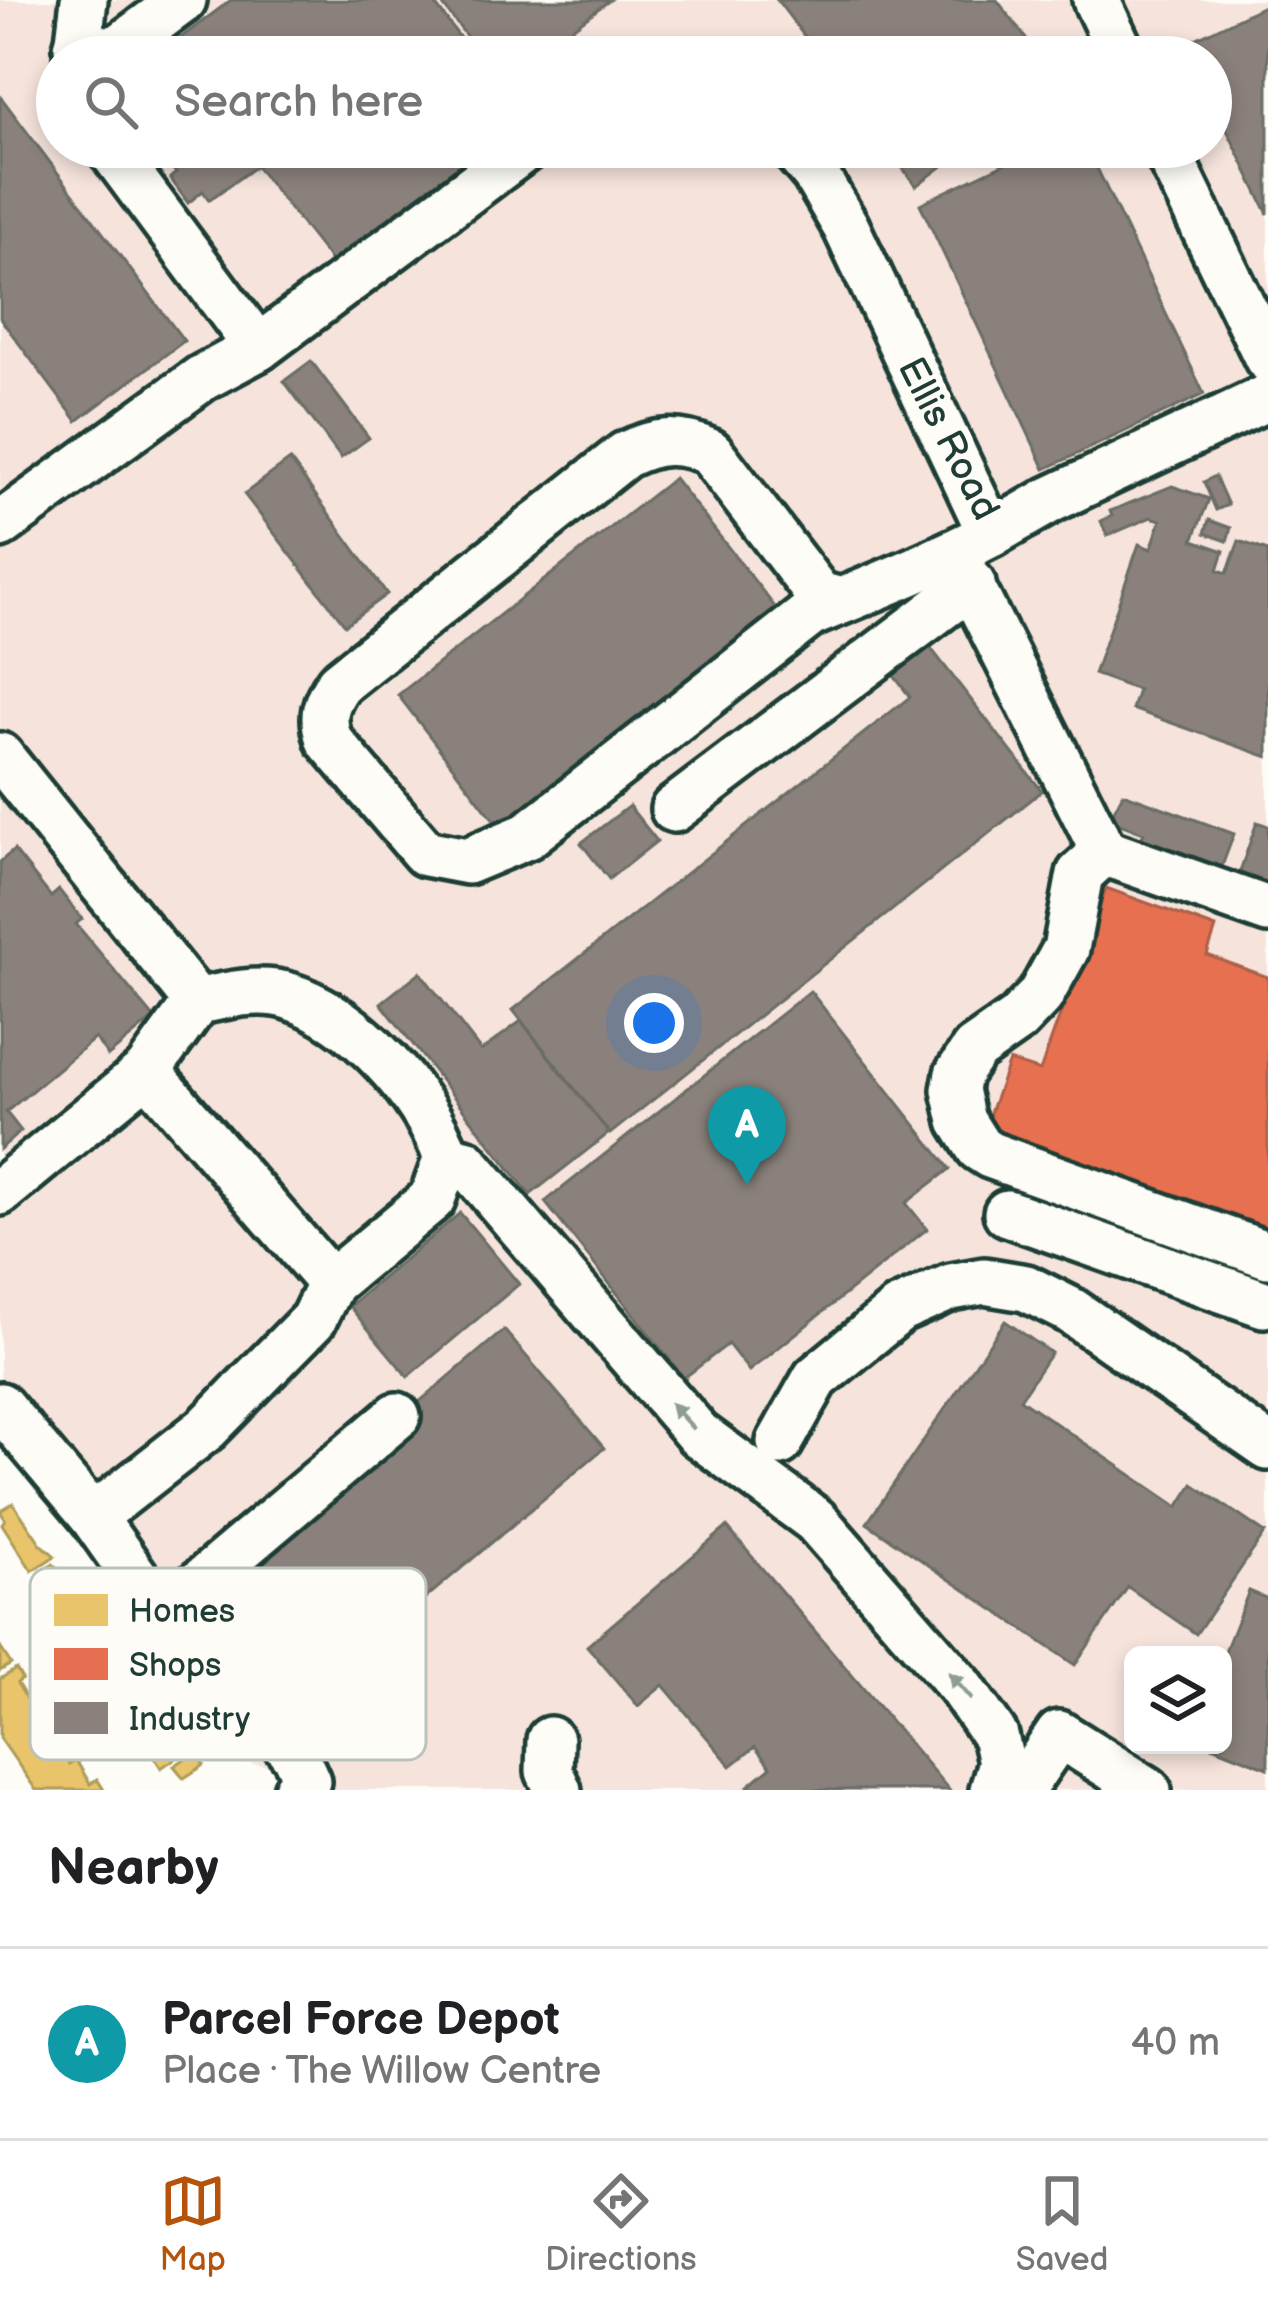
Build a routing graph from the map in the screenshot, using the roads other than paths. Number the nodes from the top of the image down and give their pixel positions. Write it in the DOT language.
graph roads {
  1 [pos="84,0"];
  2 [pos="183,0"];
  3 [pos="1100,1"];
  4 [pos="79,36"];
  5 [pos="135,36"];
  6 [pos="1114,36"];
  7 [pos="125,168"];
  8 [pos="499,168"];
  9 [pos="809,168"];
  10 [pos="1176,168"];
  11 [pos="258,348"];
  12 [pos="1268,359"];
  13 [pos="1268,397"];
  14 [pos="0,525"];
  15 [pos="972,557"];
  16 [pos="841,601"];
  17 [pos="0,756"];
  18 [pos="674,808"];
  19 [pos="1104,852"];
  20 [pos="1268,910"];
  21 [pos="197,1002"];
  22 [pos="147,1071"];
  23 [pos="447,1158"];
  24 [pos="0,1192"];
  25 [pos="1007,1213"];
  26 [pos="1093,1242"];
  27 [pos="1268,1255"];
  28 [pos="332,1283"];
  29 [pos="1264,1304"];
  30 [pos="1070,1310"];
  31 [pos="0,1406"];
  32 [pos="397,1416"];
  33 [pos="780,1442"];
  34 [pos="1268,1447"];
  35 [pos="93,1517"];
  36 [pos="129,1568"];
  37 [pos="218,1568"];
  38 [pos="550,1740"];
  39 [pos="298,1760"];
  40 [pos="297,1790"];
  41 [pos="558,1790"];
  42 [pos="993,1790"];
  43 [pos="1021,1790"];
  44 [pos="1148,1790"];
  1 -- 4 [label="street"];
  2 -- 5 [label="street"];
  3 -- 6 [label="street"];
  7 -- 11 [label="street"];
  8 -- 11 [label="street"];
  9 -- 15 [label="street, Ellis Road"];
  10 -- 12 [label="street"];
  11 -- 14 [label="street"];
  13 -- 15 [label="street, Ellis Road"];
  15 -- 16 [label="street"];
  15 -- 18 [label="street"];
  15 -- 19 [label="street"];
  16 -- 16 [label="street"];
  17 -- 21 [label="street"];
  19 -- 20 [label="street"];
  19 -- 27 [label="street"];
  21 -- 22 [label="street"];
  21 -- 23 [label="street"];
  22 -- 24 [label="street"];
  22 -- 28 [label="street"];
  23 -- 28 [label="street"];
  42 -- 23 [label="street, one-way"];
  25 -- 26 [label="street"];
  26 -- 29 [label="street"];
  26 -- 30 [label="street"];
  28 -- 35 [label="street"];
  30 -- 33 [label="street"];
  30 -- 34 [label="street"];
  31 -- 35 [label="street"];
  32 -- 37 [label="street"];
  35 -- 36 [label="street"];
  38 -- 41 [label="street"];
  39 -- 40 [label="street"];
  43 -- 44 [label="street"];
}
